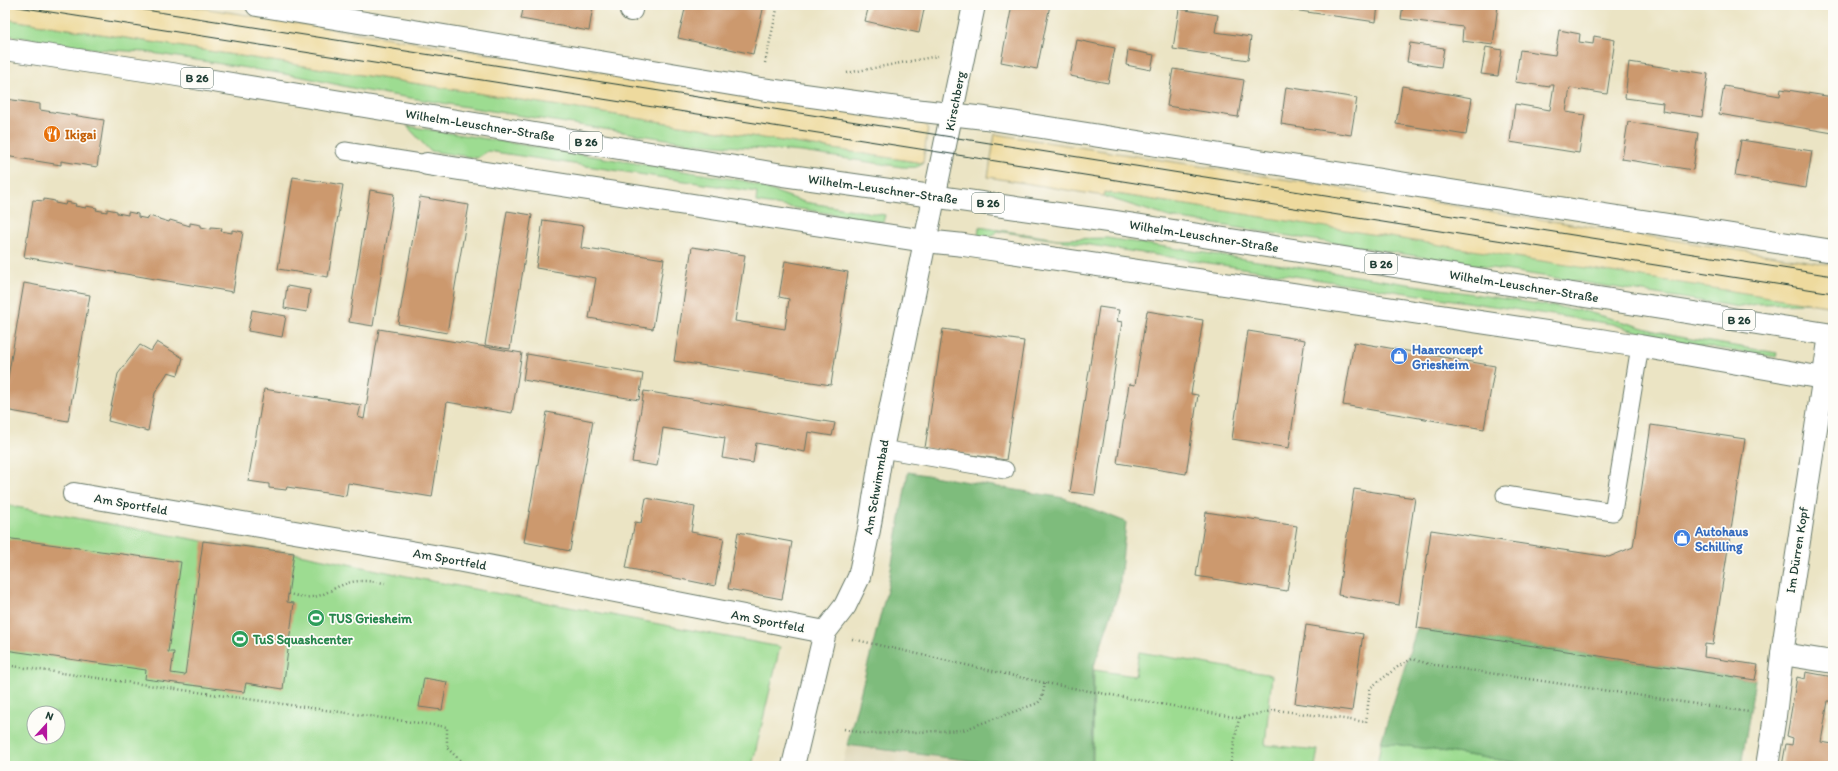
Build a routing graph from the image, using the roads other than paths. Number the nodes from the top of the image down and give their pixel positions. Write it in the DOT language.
graph roads {
  1 [pos="257,5"];
  2 [pos="974,5"];
  3 [pos="5,48"];
  4 [pos="953,114"];
  5 [pos="345,151"];
  6 [pos="427,164"];
  7 [pos="935,197"];
  8 [pos="926,241"];
  9 [pos="1833,251"];
  10 [pos="1832,335"];
  11 [pos="1640,346"];
  12 [pos="1824,378"];
  13 [pos="882,449"];
  14 [pos="1004,470"];
  15 [pos="74,494"];
  16 [pos="1505,495"];
  17 [pos="824,632"];
  18 [pos="1782,654"];
  19 [pos="1833,662"];
  20 [pos="793,766"];
  21 [pos="1767,766"];
  1 -- 4 [label="street"];
  2 -- 4 [label="street, Kirschberg"];
  3 -- 7 [label="street, Wilhelm-Leuschner-Straße / B 26"];
  4 -- 7 [label="street, Kirschberg"];
  4 -- 9 [label="street"];
  5 -- 6 [label="lane"];
  6 -- 8 [label="street"];
  7 -- 8 [label="street, Am Schwimmbad"];
  7 -- 10 [label="street, Wilhelm-Leuschner-Straße / B 26"];
  8 -- 11 [label="street"];
  8 -- 13 [label="street, Am Schwimmbad"];
  10 -- 12 [label="street, Im Dürren Kopf"];
  11 -- 12 [label="street"];
  11 -- 16 [label="lane"];
  12 -- 18 [label="street, Im Dürren Kopf"];
  13 -- 14 [label="lane"];
  13 -- 17 [label="street, Am Schwimmbad"];
  15 -- 17 [label="street, Am Sportfeld"];
  17 -- 20 [label="street, Am Schwimmbad"];
  18 -- 19 [label="street"];
  18 -- 21 [label="street, Im Dürren Kopf"];
}
